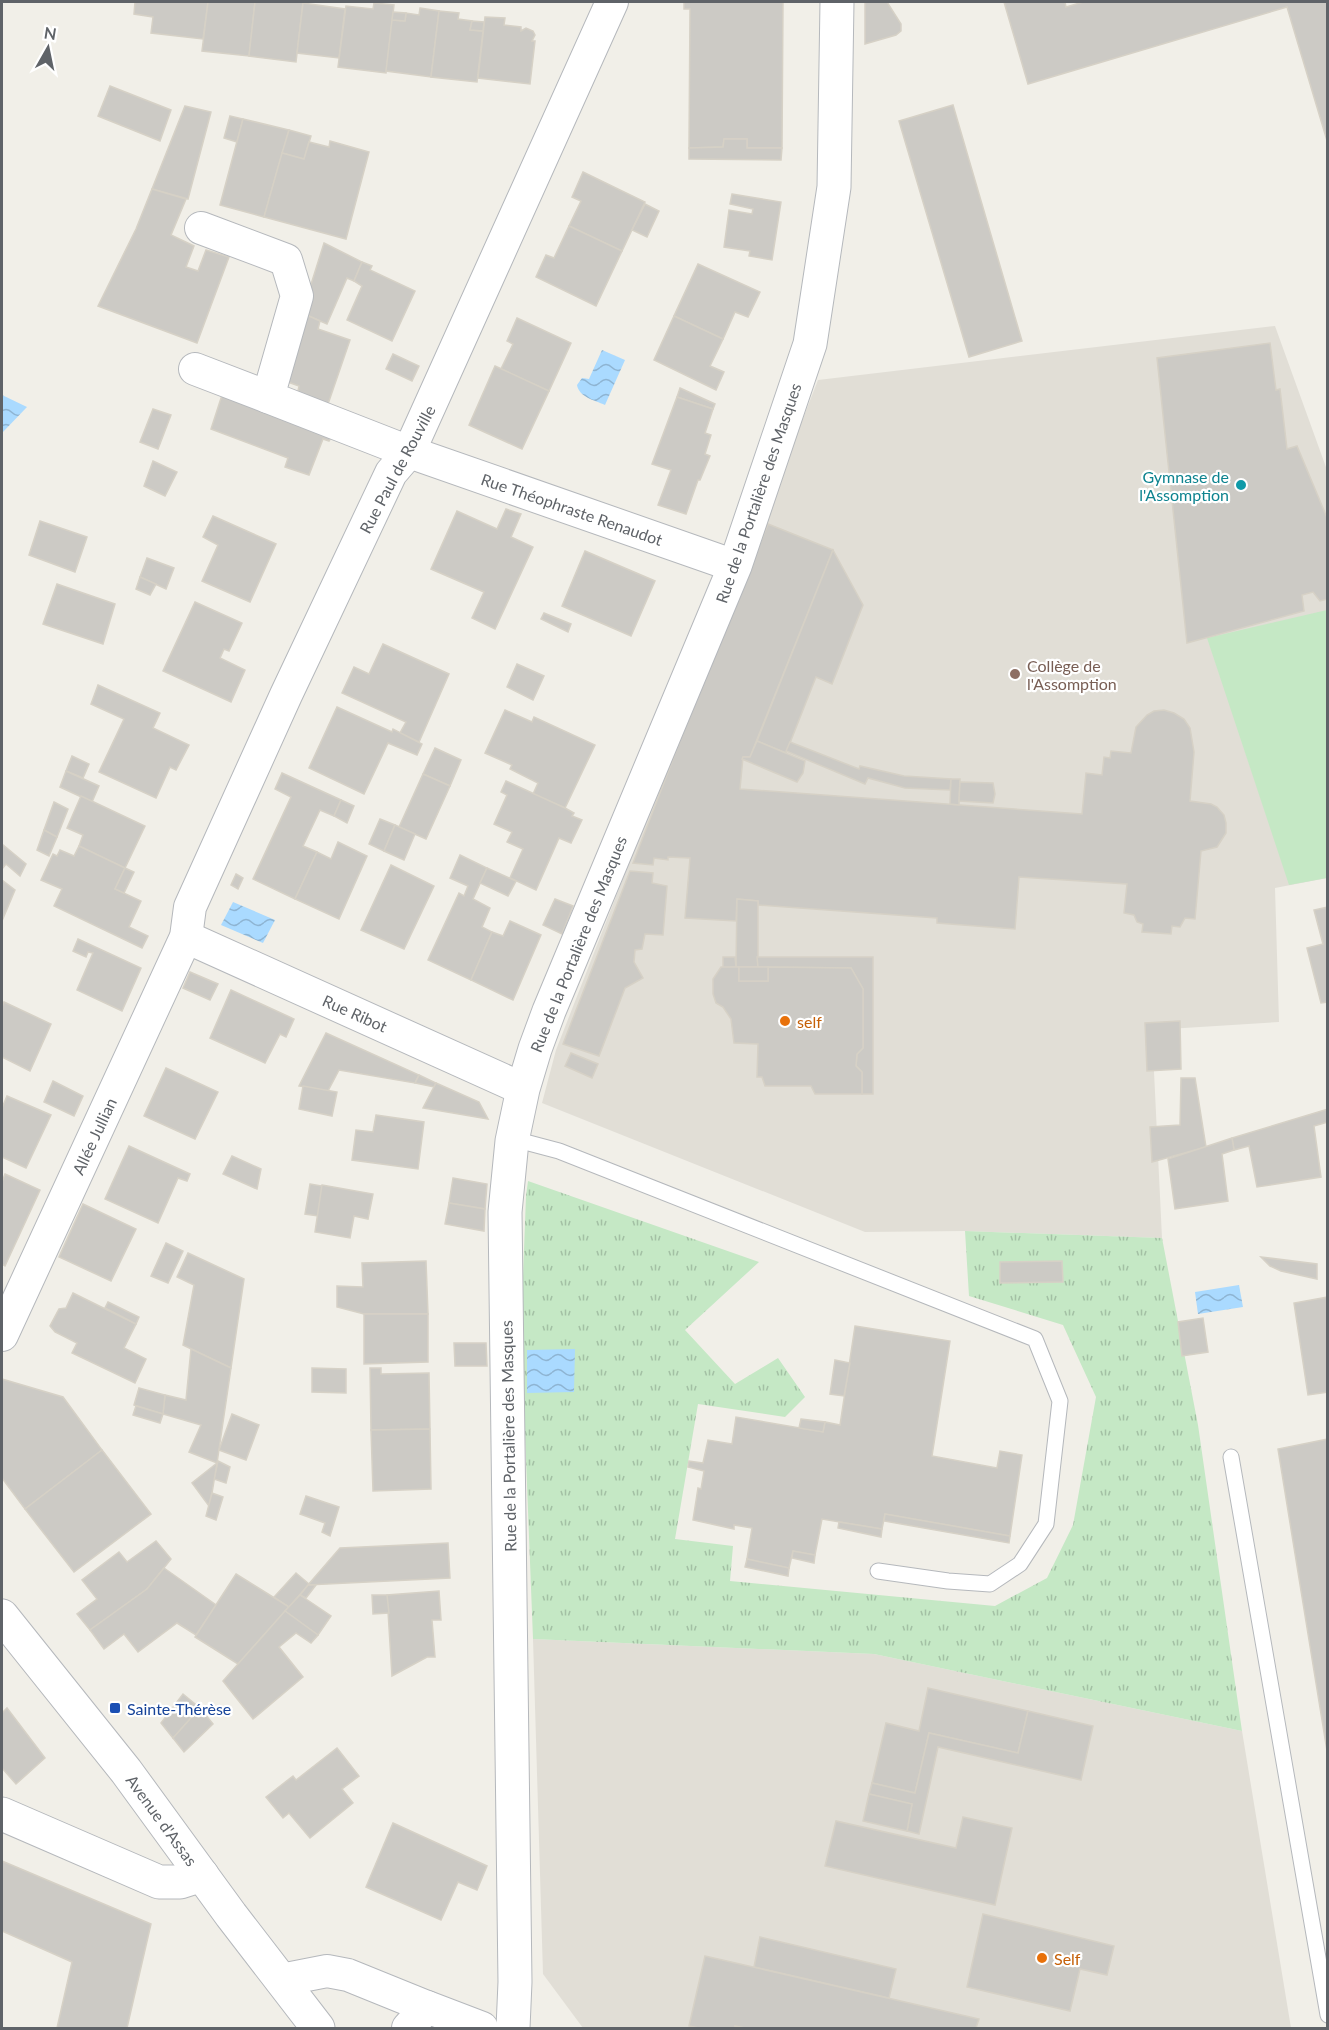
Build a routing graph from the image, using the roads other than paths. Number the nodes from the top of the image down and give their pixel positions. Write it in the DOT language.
graph roads {
  1 [pos="612,2"];
  2 [pos="837,2"];
  3 [pos="201,228"];
  4 [pos="195,369"];
  5 [pos="268,397"];
  6 [pos="409,452"];
  7 [pos="735,566"];
  8 [pos="186,937"];
  9 [pos="523,1089"];
  10 [pos="512,1141"];
  11 [pos="2,1335"];
  12 [pos="1231,1457"];
  13 [pos="878,1571"];
  14 [pos="4,1623"];
  15 [pos="2,1814"];
  16 [pos="202,1875"];
  17 [pos="281,1980"];
  18 [pos="1328,2015"];
  19 [pos="418,2018"];
  20 [pos="318,2028"];
  21 [pos="482,2028"];
  22 [pos="513,2028"];
  1 -- 6 [label="street, Rue Paul de Rouville"];
  2 -- 7 [label="street, Rue de la Portalière des Masques"];
  3 -- 5 [label="street"];
  4 -- 5 [label="street, Rue Théophraste Renaudot"];
  5 -- 6 [label="street, Rue Théophraste Renaudot"];
  6 -- 7 [label="street, Rue Théophraste Renaudot"];
  6 -- 8 [label="street, Rue Paul de Rouville"];
  7 -- 9 [label="street, Rue de la Portalière des Masques"];
  8 -- 9 [label="street, Rue Ribot"];
  8 -- 11 [label="street, Allée Jullian"];
  9 -- 10 [label="street, Rue de la Portalière des Masques"];
  10 -- 13 [label="lane"];
  10 -- 22 [label="street, Rue de la Portalière des Masques"];
  12 -- 18 [label="lane"];
  14 -- 16 [label="street, Avenue d'Assas"];
  15 -- 16 [label="street"];
  16 -- 17 [label="street, Avenue d'Assas"];
  17 -- 19 [label="street"];
  17 -- 20 [label="street, Avenue d'Assas"];
  19 -- 21 [label="street"];
}
